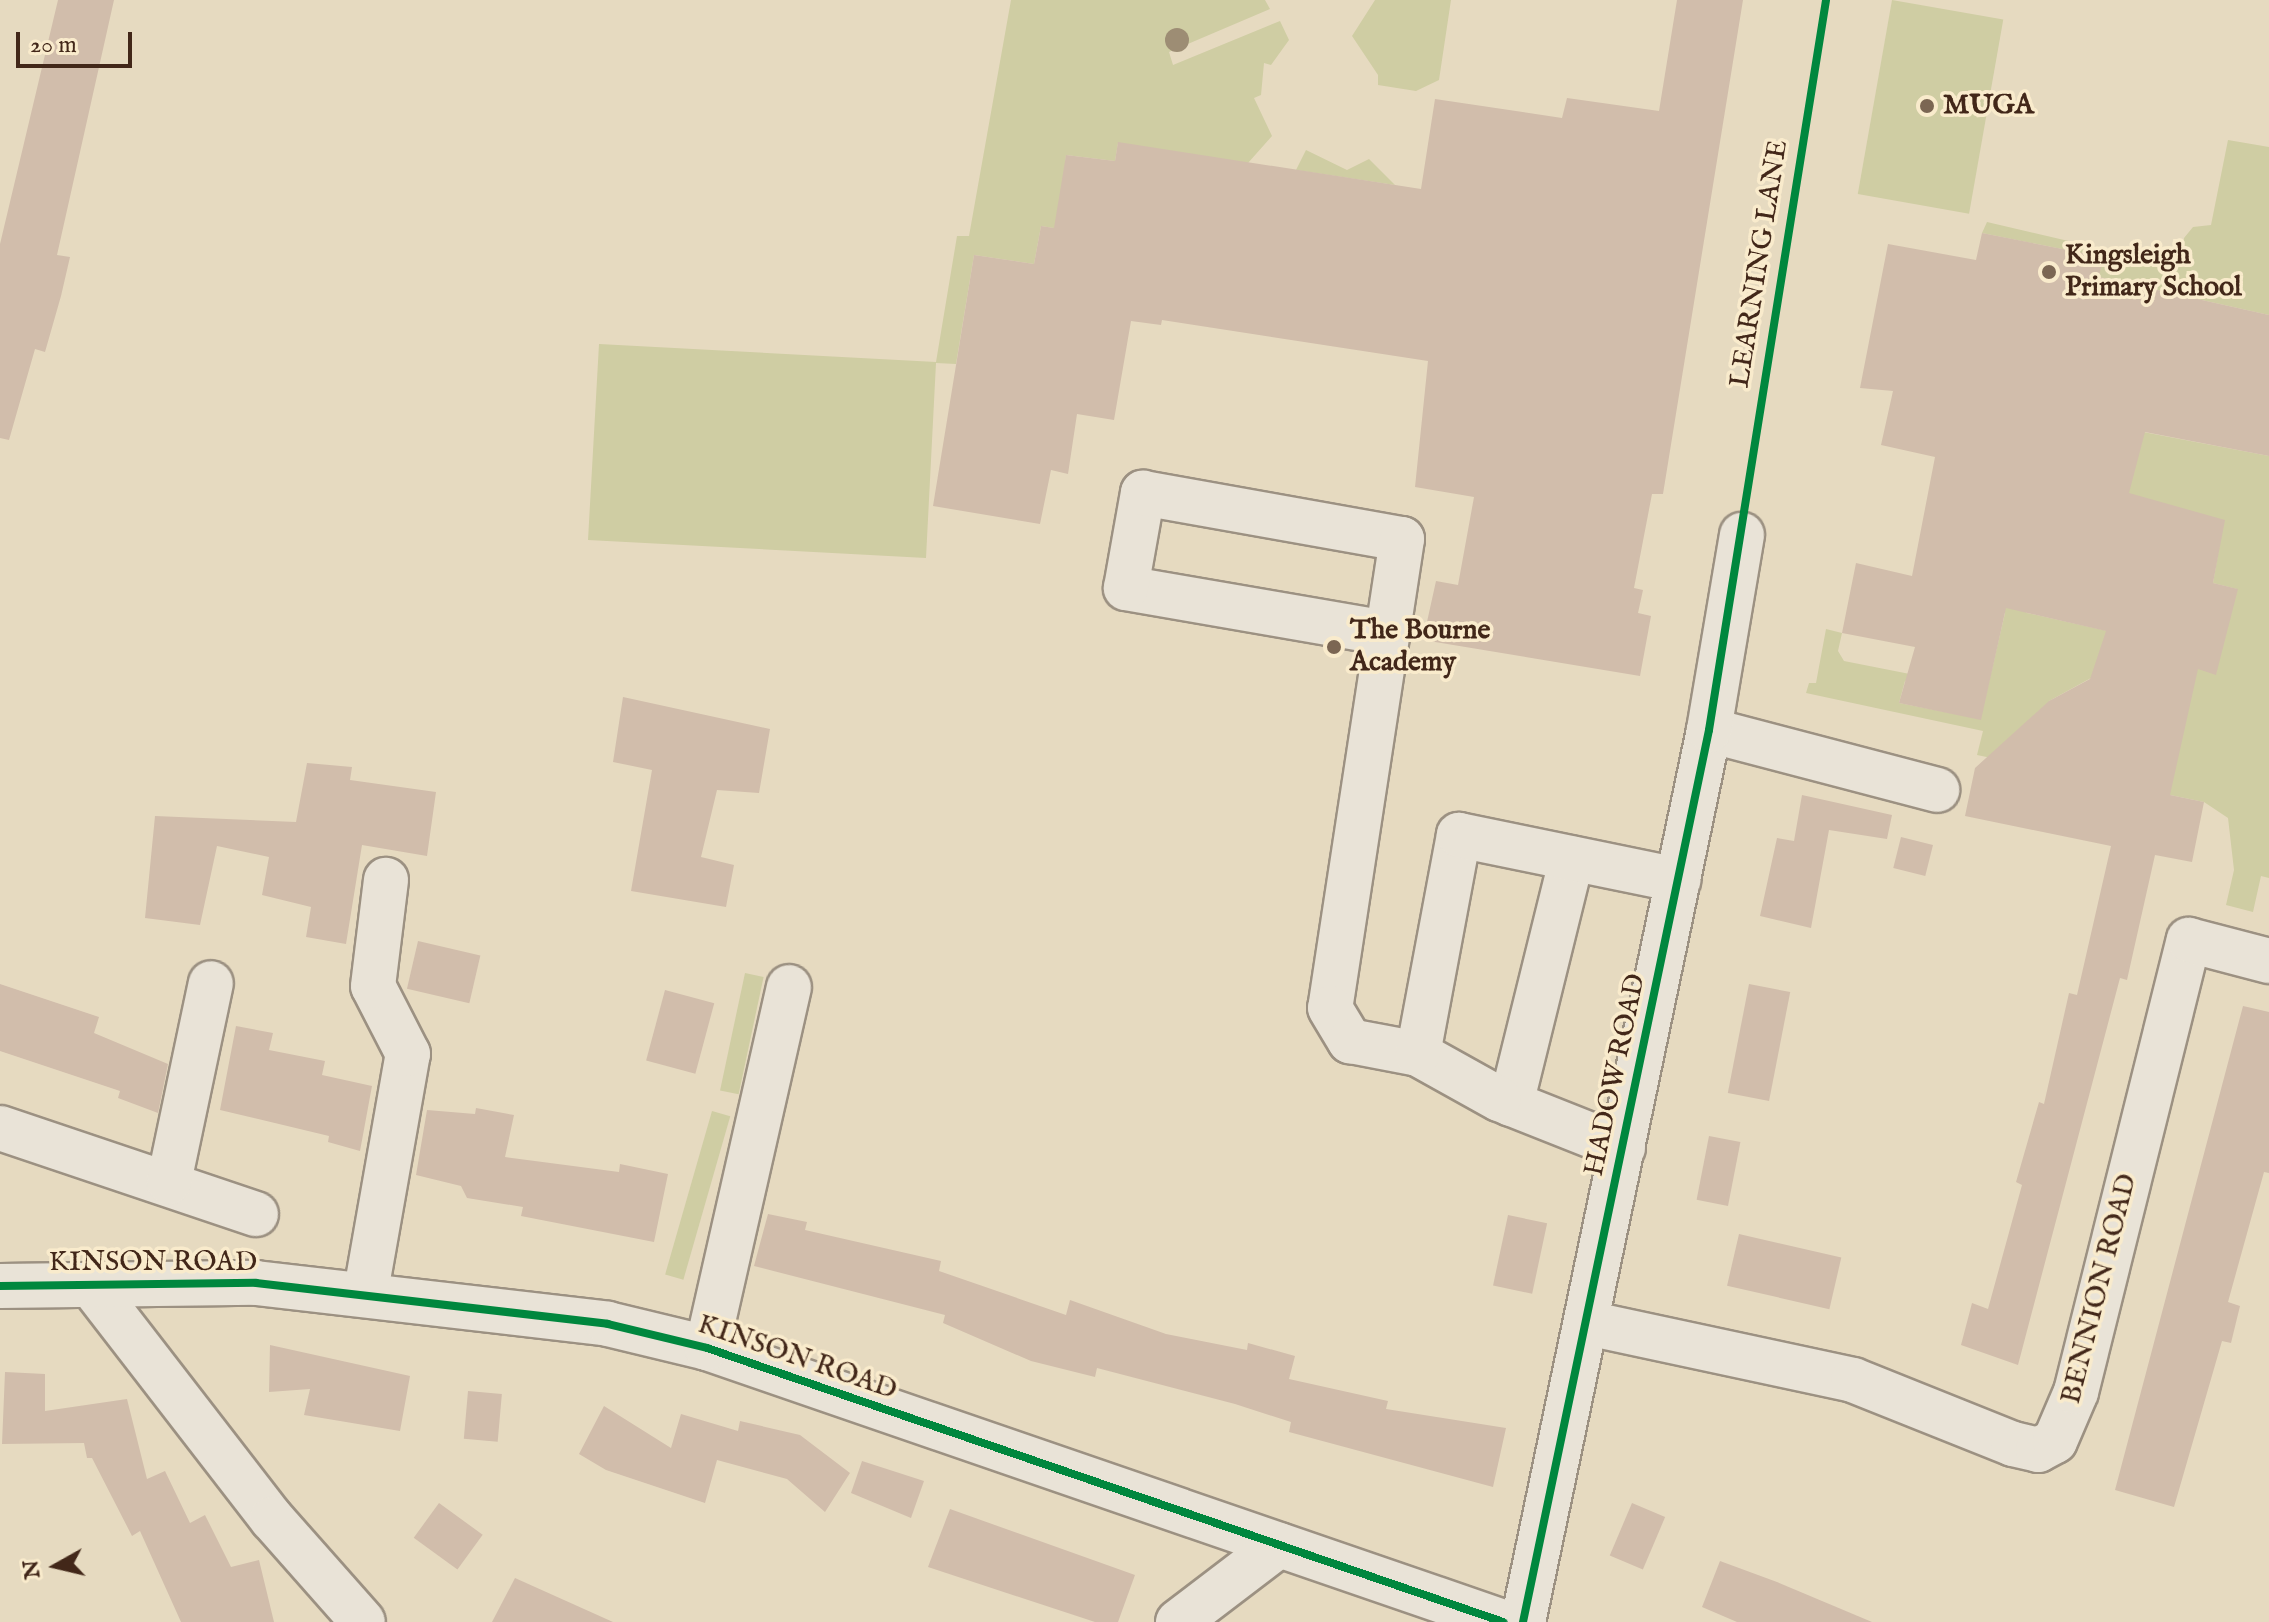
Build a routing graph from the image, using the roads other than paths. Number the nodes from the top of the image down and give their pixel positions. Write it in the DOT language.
graph roads {
  1 [pos="1742,535"];
  2 [pos="1386,633"];
  3 [pos="1709,730"];
  4 [pos="1937,790"];
  5 [pos="1572,858"];
  6 [pos="386,880"];
  7 [pos="1678,880"];
  8 [pos="2269,961"];
  9 [pos="211,983"];
  10 [pos="789,987"];
  11 [pos="1418,1054"];
  12 [pos="1511,1104"];
  13 [pos="0,1128"];
  14 [pos="1623,1148"];
  15 [pos="169,1182"];
  16 [pos="256,1214"];
  17 [pos="91,1285"];
  18 [pos="0,1286"];
  19 [pos="366,1291"];
  20 [pos="1588,1323"];
  21 [pos="707,1348"];
  22 [pos="1279,1545"];
  23 [pos="363,1622"];
  24 [pos="1178,1622"];
  25 [pos="1503,1622"];
  26 [pos="1523,1622"];
  1 -- 3 [label="street, HADOW ROAD"];
  2 -- 2 [label="street"];
  2 -- 11 [label="street"];
  3 -- 4 [label="street"];
  3 -- 7 [label="street, HADOW ROAD"];
  5 -- 7 [label="street"];
  5 -- 11 [label="street"];
  5 -- 12 [label="street"];
  6 -- 19 [label="street"];
  7 -- 14 [label="street, HADOW ROAD"];
  8 -- 20 [label="street, BENNION ROAD"];
  9 -- 15 [label="street"];
  10 -- 21 [label="street"];
  11 -- 12 [label="street"];
  12 -- 14 [label="street"];
  13 -- 15 [label="street"];
  14 -- 20 [label="street, HADOW ROAD"];
  15 -- 16 [label="street"];
  17 -- 18 [label="street, KINSON ROAD"];
  17 -- 19 [label="street, KINSON ROAD"];
  17 -- 23 [label="street"];
  19 -- 21 [label="street, KINSON ROAD"];
  20 -- 26 [label="street, HADOW ROAD"];
  21 -- 22 [label="street, KINSON ROAD"];
  22 -- 24 [label="street"];
  22 -- 25 [label="street, KINSON ROAD"];
}
